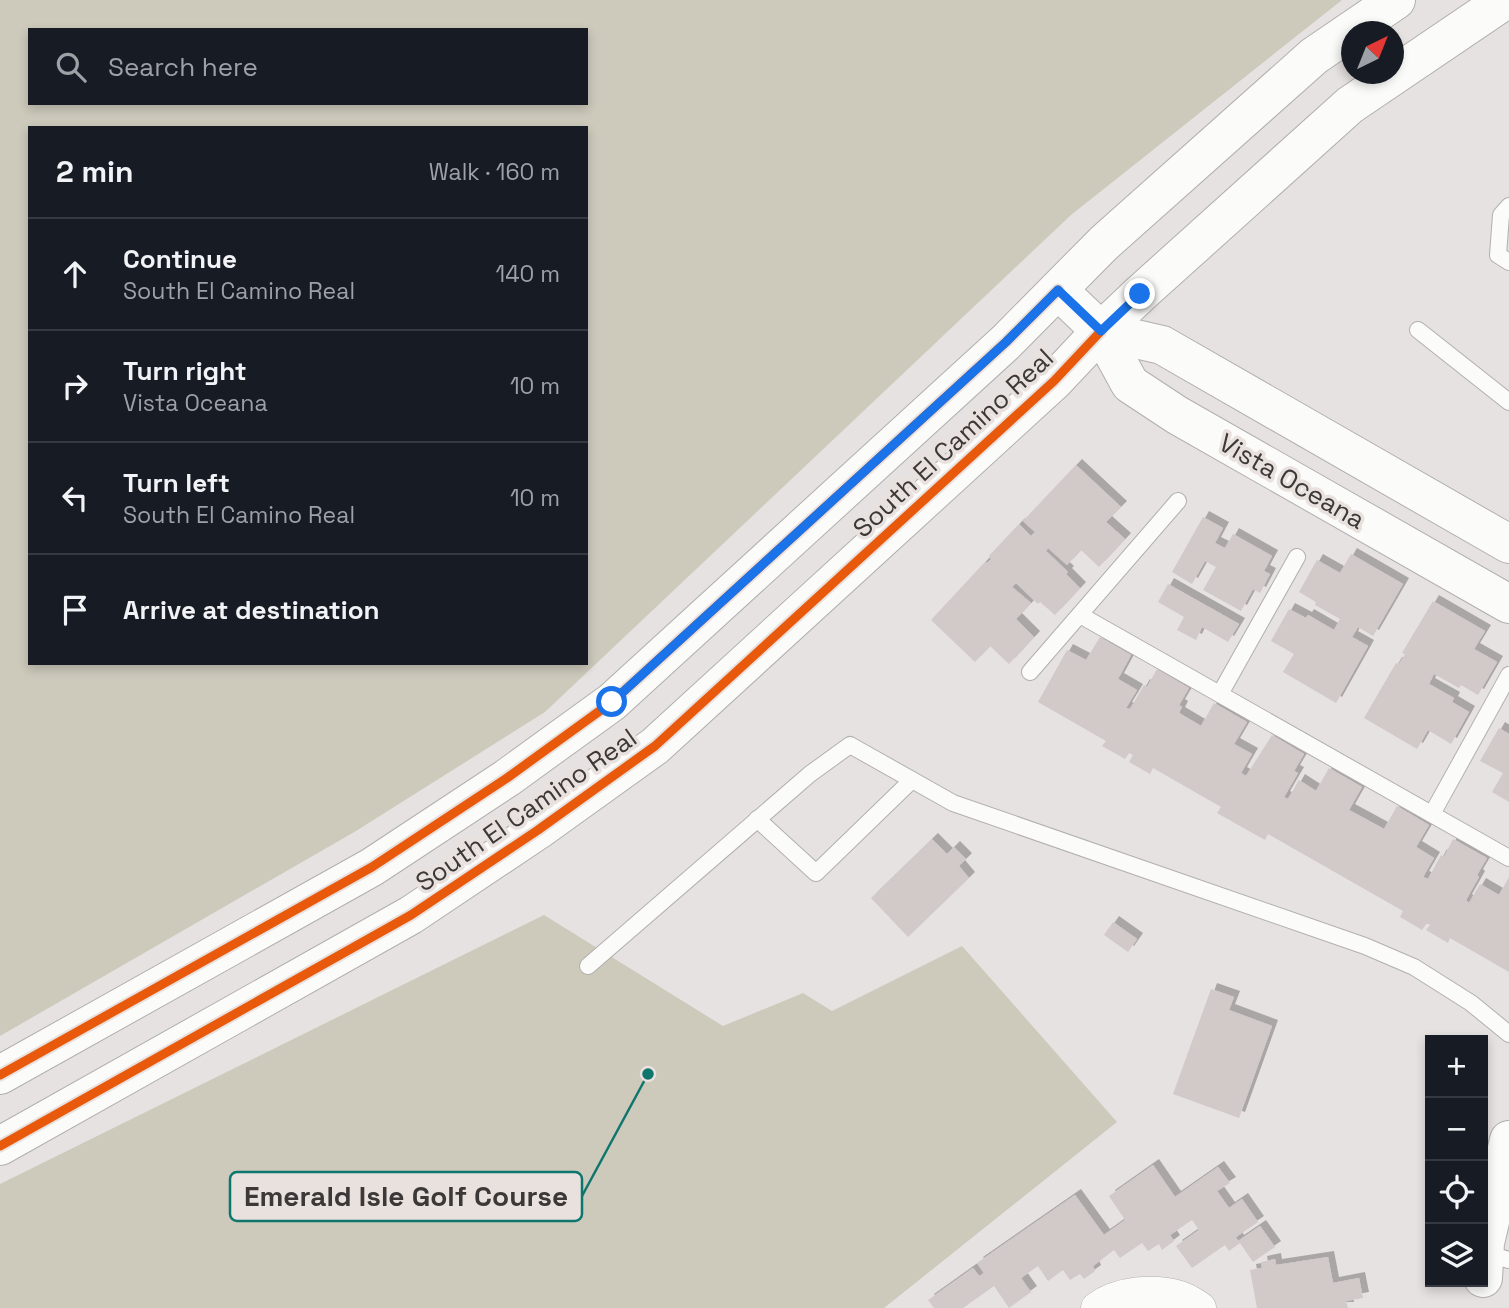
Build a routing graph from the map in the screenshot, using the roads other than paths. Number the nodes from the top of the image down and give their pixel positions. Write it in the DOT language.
graph roads {
  1 [pos="1396,0"];
  2 [pos="1504,0"];
  3 [pos="1509,206"];
  4 [pos="1509,262"];
  5 [pos="1058,290"];
  6 [pos="1418,330"];
  7 [pos="1101,331"];
  8 [pos="1509,402"];
  9 [pos="1178,501"];
  10 [pos="1509,544"];
  11 [pos="1297,557"];
  12 [pos="1509,604"];
  13 [pos="1080,615"];
  14 [pos="1030,672"];
  15 [pos="1509,675"];
  16 [pos="1220,694"];
  17 [pos="912,780"];
  18 [pos="1432,814"];
  19 [pos="757,819"];
  20 [pos="1509,858"];
  21 [pos="588,965"];
  22 [pos="1509,1034"];
  23 [pos="0,1076"];
  24 [pos="1509,1140"];
  25 [pos="0,1146"];
  26 [pos="1490,1268"];
  27 [pos="1097,1308"];
  28 [pos="1200,1308"];
  29 [pos="1481,1308"];
  1 -- 5 [label="main road, South El Camino Real"];
  2 -- 7 [label="main road, South El Camino Real"];
  3 -- 4 [label="lane"];
  5 -- 7 [label="main road, Vista Oceana"];
  5 -- 23 [label="main road, South El Camino Real"];
  6 -- 8 [label="lane"];
  7 -- 10 [label="main road, Vista Oceana"];
  7 -- 12 [label="main road, Vista Oceana"];
  7 -- 25 [label="main road, South El Camino Real"];
  9 -- 13 [label="lane"];
  11 -- 16 [label="lane"];
  13 -- 14 [label="lane"];
  13 -- 16 [label="lane"];
  15 -- 18 [label="lane"];
  16 -- 18 [label="lane"];
  17 -- 19 [label="lane"];
  17 -- 19 [label="lane"];
  17 -- 22 [label="lane"];
  18 -- 20 [label="lane"];
  19 -- 21 [label="lane"];
  24 -- 26 [label="main road"];
  26 -- 29 [label="main road"];
  27 -- 28 [label="street"];
}
